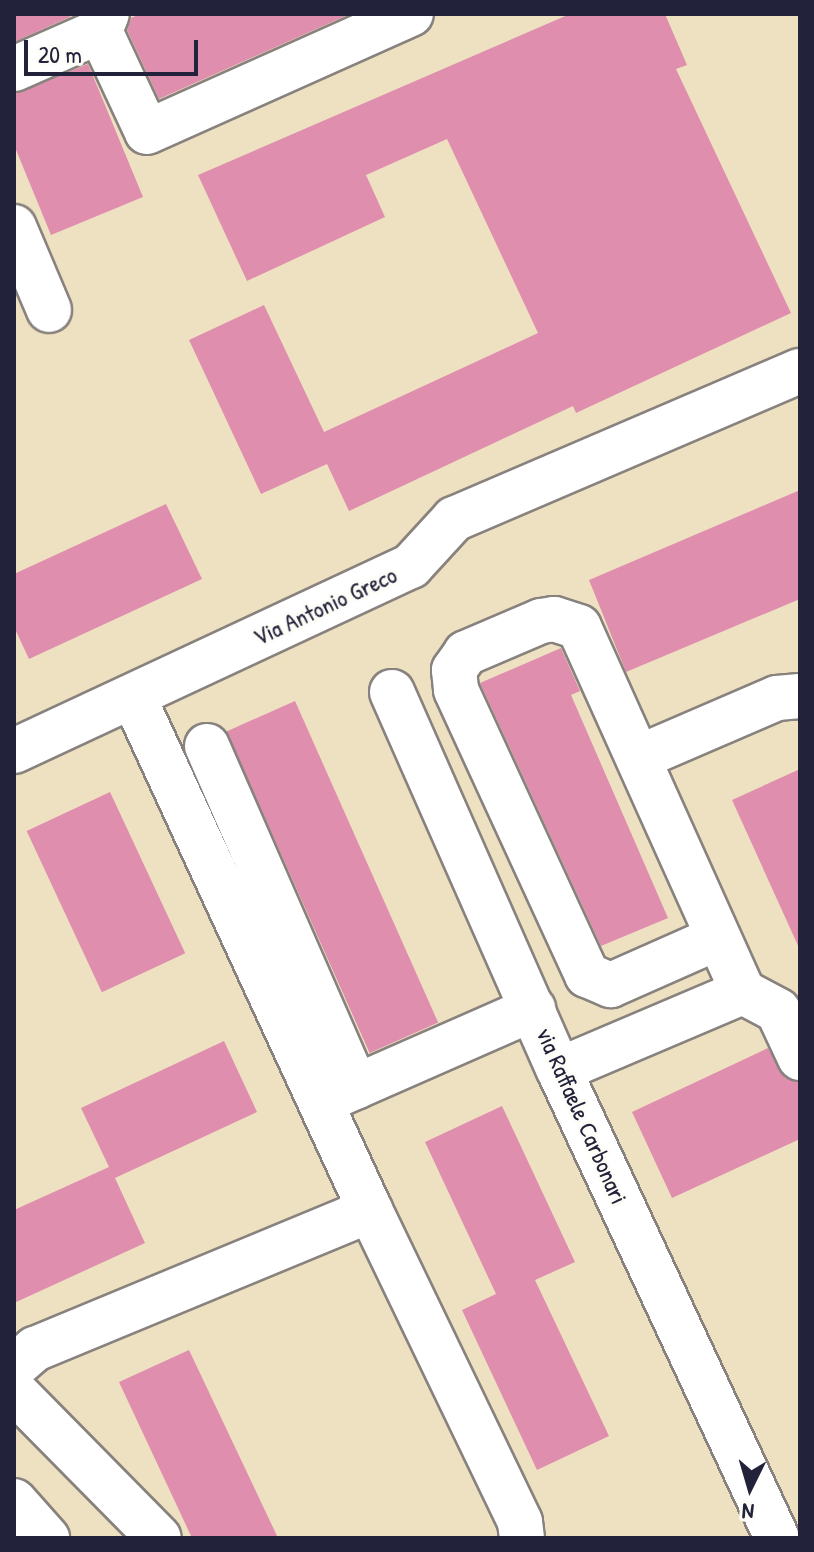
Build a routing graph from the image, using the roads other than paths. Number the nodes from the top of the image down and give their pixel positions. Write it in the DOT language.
graph roads {
  1 [pos="411,14"];
  2 [pos="104,22"];
  3 [pos="14,69"];
  4 [pos="14,227"];
  5 [pos="49,310"];
  6 [pos="800,371"];
  7 [pos="392,692"];
  8 [pos="800,696"];
  9 [pos="134,698"];
  10 [pos="207,746"];
  11 [pos="14,751"];
  12 [pos="640,757"];
  13 [pos="717,938"];
  14 [pos="743,992"];
  15 [pos="533,1009"];
  16 [pos="800,1058"];
  17 [pos="559,1070"];
  18 [pos="338,1095"];
  19 [pos="370,1210"];
  20 [pos="14,1367"];
  21 [pos="14,1391"];
  22 [pos="14,1501"];
  23 [pos="779,1533"];
  24 [pos="47,1538"];
  25 [pos="159,1538"];
  26 [pos="522,1538"];
  1 -- 2 [label="street"];
  2 -- 3 [label="street"];
  4 -- 5 [label="street"];
  6 -- 9 [label="street, Via Antonio Greco"];
  7 -- 15 [label="street, via Raffaele Carbonari"];
  8 -- 12 [label="street"];
  9 -- 11 [label="street, Via Antonio Greco"];
  9 -- 18 [label="street"];
  10 -- 18 [label="street"];
  12 -- 13 [label="street"];
  12 -- 13 [label="street"];
  13 -- 14 [label="street"];
  14 -- 16 [label="street"];
  14 -- 17 [label="street"];
  15 -- 17 [label="street, via Raffaele Carbonari"];
  15 -- 18 [label="street"];
  17 -- 23 [label="street, via Raffaele Carbonari"];
  18 -- 19 [label="street"];
  19 -- 20 [label="street"];
  19 -- 26 [label="street"];
  21 -- 25 [label="street"];
  22 -- 24 [label="street"];
}
